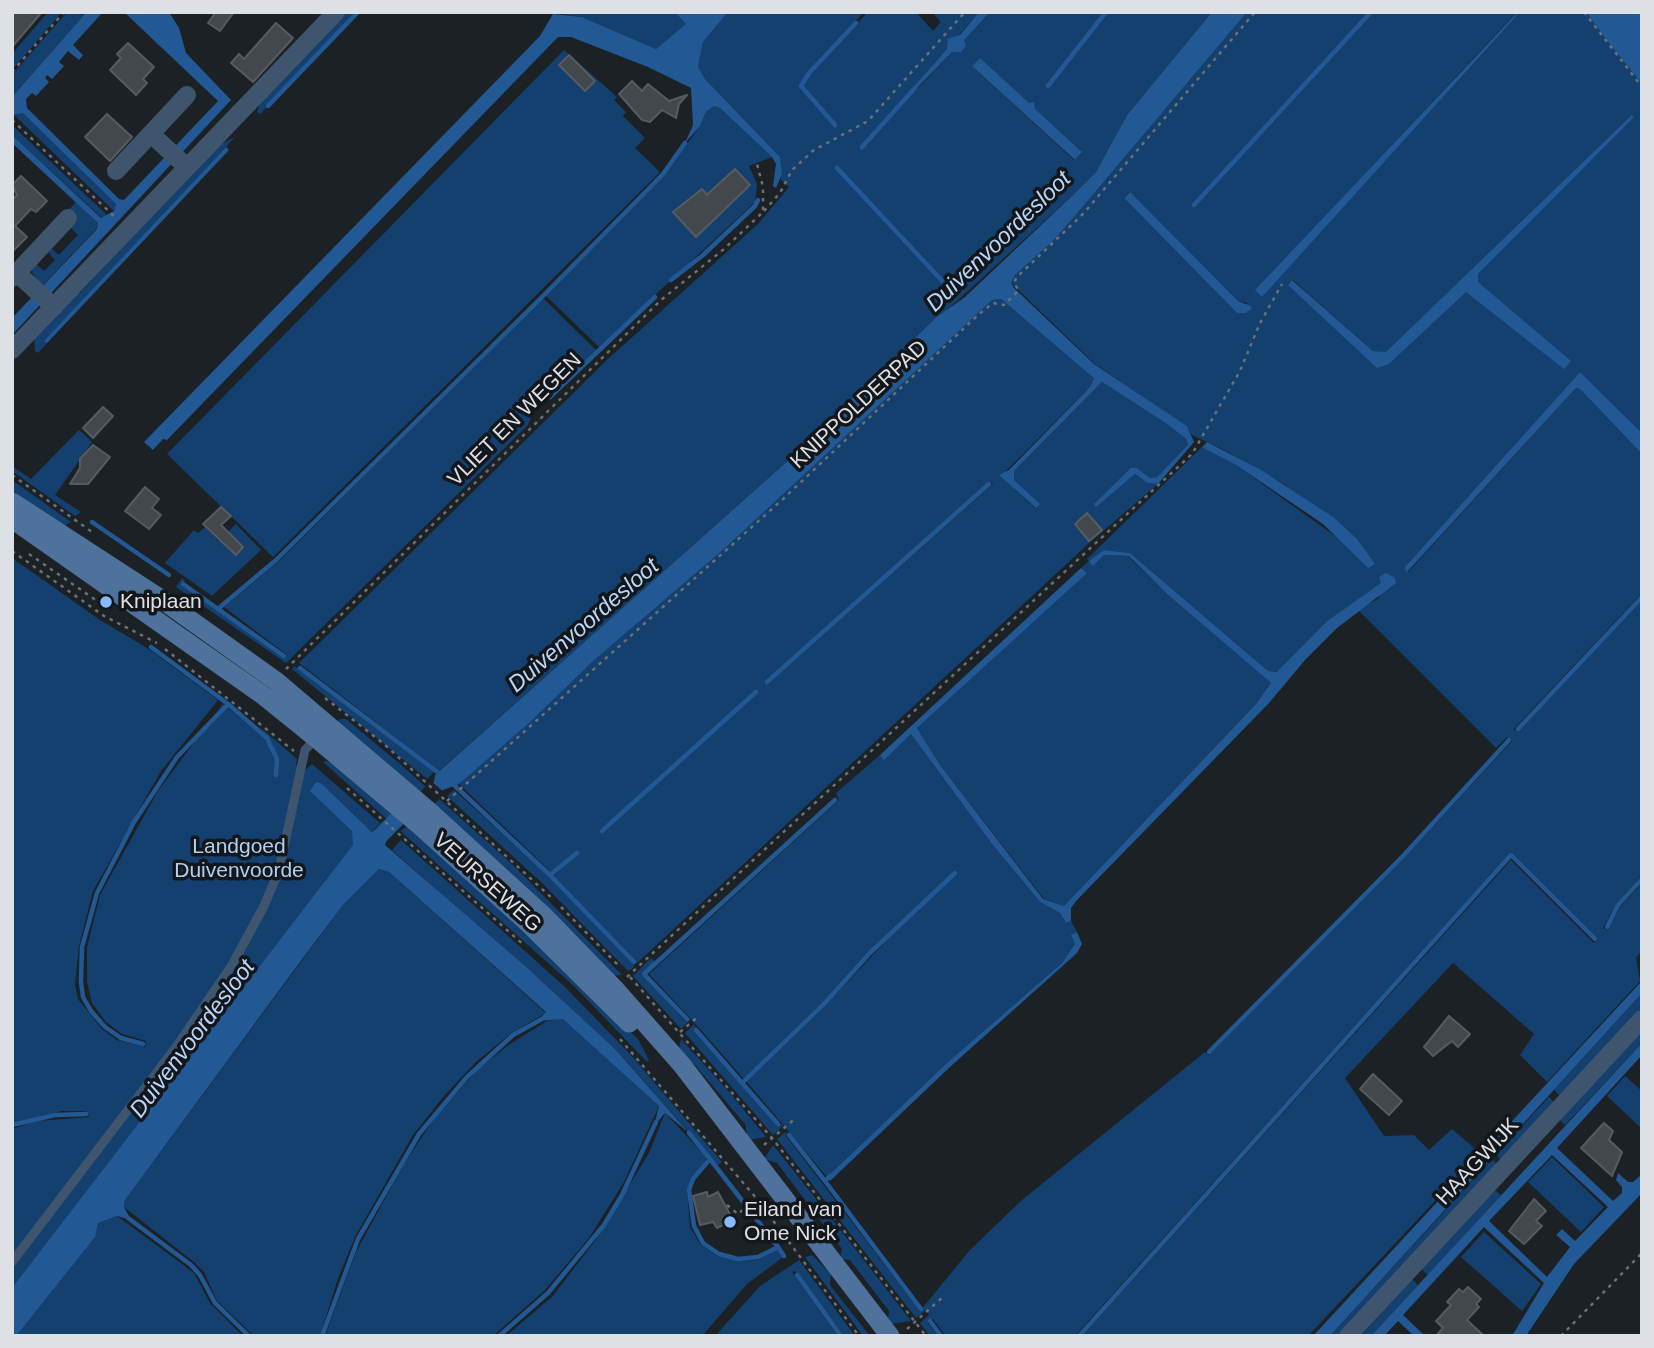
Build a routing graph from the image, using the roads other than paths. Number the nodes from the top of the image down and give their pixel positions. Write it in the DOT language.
graph roads {
  1 [pos="336,12"];
  2 [pos="187,95"];
  3 [pos="151,134"];
  4 [pos="184,165"];
  5 [pos="116,171"];
  6 [pos="68,218"];
  7 [pos="15,276"];
  8 [pos="51,305"];
  9 [pos="12,350"];
  10 [pos="12,502"];
  11 [pos="12,519"];
  12 [pos="328,724"];
  13 [pos="435,809"];
  14 [pos="1642,1019"];
  15 [pos="749,1154"];
  16 [pos="12,1262"];
  17 [pos="890,1336"];
  18 [pos="1348,1336"];
  1 -- 4 [label="street"];
  2 -- 3 [label="street"];
  3 -- 4 [label="street"];
  3 -- 5 [label="street"];
  4 -- 8 [label="street"];
  6 -- 7 [label="street"];
  7 -- 8 [label="street"];
  8 -- 9 [label="street"];
  10 -- 12 [label="main road, VEURSEWEG"];
  11 -- 12 [label="main road, VEURSEWEG"];
  12 -- 13 [label="main road, VEURSEWEG"];
  12 -- 16 [label="lane"];
  13 -- 15 [label="main road, VEURSEWEG"];
  13 -- 15 [label="main road, VEURSEWEG"];
  14 -- 18 [label="street, HAAGWIJK"];
  15 -- 17 [label="main road, VEURSEWEG"];
}
